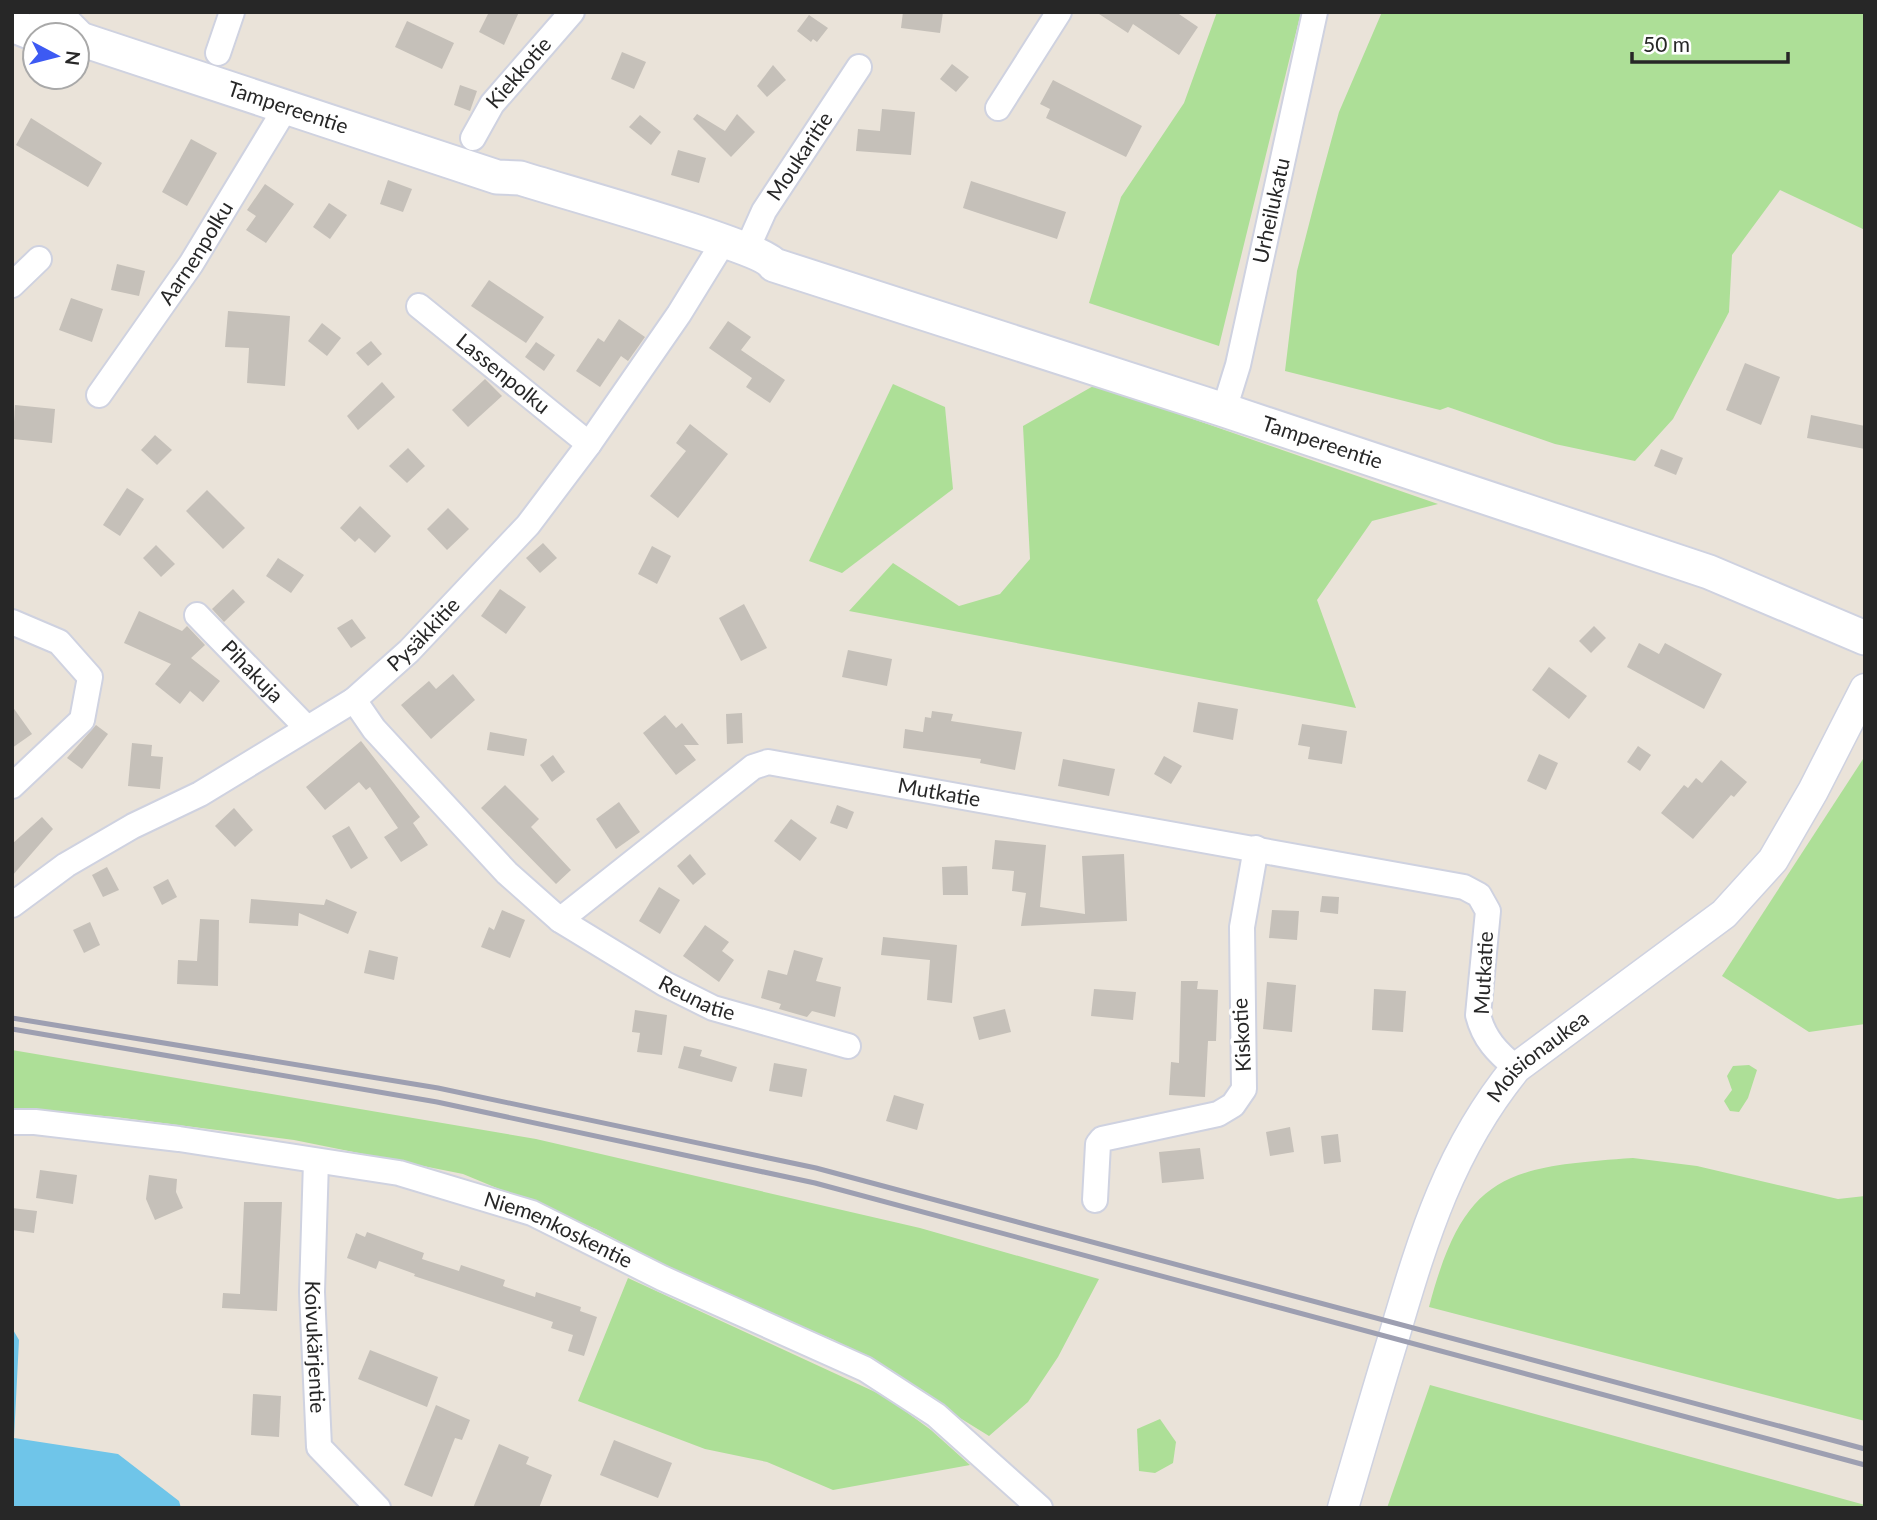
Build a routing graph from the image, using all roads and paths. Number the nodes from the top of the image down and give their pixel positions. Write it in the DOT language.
graph roads {
  1 [pos="232,12"];
  2 [pos="572,12"];
  3 [pos="1059,12"];
  4 [pos="1315,12"];
  5 [pos="91,42"];
  6 [pos="218,53"];
  7 [pos="859,67"];
  8 [pos="998,108"];
  9 [pos="285,109"];
  10 [pos="473,138"];
  11 [pos="740,253"];
  12 [pos="39,259"];
  13 [pos="12,285"];
  14 [pos="419,306"];
  15 [pos="99,395"];
  16 [pos="1224,410"];
  17 [pos="589,444"];
  18 [pos="197,615"];
  19 [pos="12,622"];
  20 [pos="1865,638"];
  21 [pos="1865,689"];
  22 [pos="354,699"];
  23 [pos="307,728"];
  24 [pos="12,786"];
  25 [pos="1256,848"];
  26 [pos="12,905"];
  27 [pos="560,920"];
  28 [pos="848,1046"];
  29 [pos="1516,1068"];
  30 [pos="12,1122"];
  31 [pos="316,1161"];
  32 [pos="1096,1199"];
  33 [pos="378,1508"];
  34 [pos="1040,1508"];
  35 [pos="1343,1508"];
  1 -- 6 [label="street"];
  2 -- 10 [label="street, Kiekkotie"];
  3 -- 8 [label="street"];
  4 -- 16 [label="street, Urheilukatu"];
  5 -- 9 [label="main road, Tampereentie"];
  7 -- 11 [label="street, Moukaritie"];
  9 -- 11 [label="main road, Tampereentie"];
  9 -- 15 [label="street, Aarnenpolku"];
  11 -- 16 [label="main road, Tampereentie"];
  11 -- 17 [label="street, Pysäkkitie"];
  12 -- 13 [label="street"];
  14 -- 17 [label="street, Lassenpolku"];
  16 -- 20 [label="main road, Tampereentie"];
  17 -- 22 [label="street, Pysäkkitie"];
  18 -- 23 [label="street, Pihakuja"];
  19 -- 24 [label="street"];
  21 -- 29 [label="street, Moisionaukea"];
  22 -- 23 [label="street, Pysäkkitie"];
  22 -- 27 [label="street"];
  23 -- 26 [label="street, Pysäkkitie"];
  25 -- 27 [label="street, Mutkatie"];
  25 -- 29 [label="street, Mutkatie"];
  25 -- 32 [label="street, Kiskotie"];
  27 -- 28 [label="street, Reunatie"];
  29 -- 35 [label="street, Moisionaukea"];
  30 -- 31 [label="street, Niemenkoskentie"];
  31 -- 33 [label="street, Koivukärjentie"];
  31 -- 34 [label="street, Niemenkoskentie"];
}
